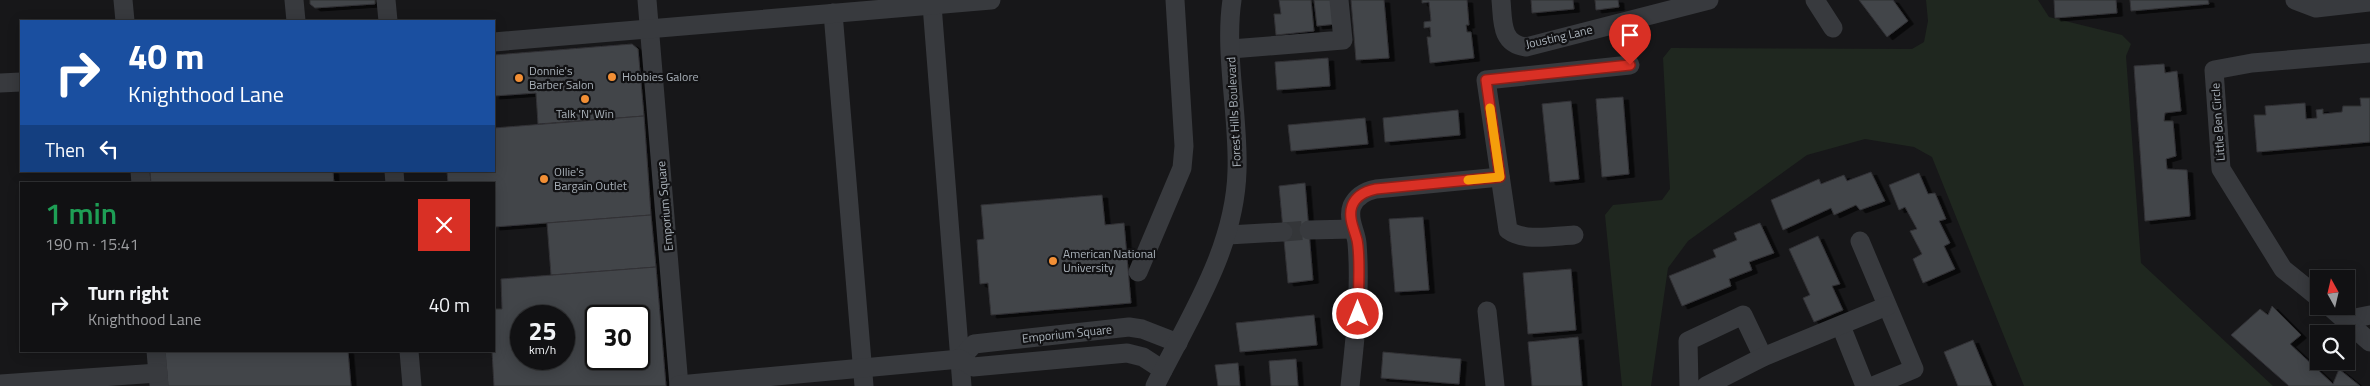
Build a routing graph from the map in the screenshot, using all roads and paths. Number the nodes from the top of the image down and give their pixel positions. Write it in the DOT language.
graph roads {
  1 [pos="123,0"];
  2 [pos="294,0"];
  3 [pos="386,0"];
  4 [pos="648,0"];
  5 [pos="991,0"];
  6 [pos="1175,0"];
  7 [pos="1232,0"];
  8 [pos="1339,0"];
  9 [pos="1501,0"];
  10 [pos="1709,0"];
  11 [pos="1815,0"];
  12 [pos="2295,0"];
  13 [pos="2370,2"];
  14 [pos="932,4"];
  15 [pos="803,8"];
  16 [pos="833,13"];
  17 [pos="125,20"];
  18 [pos="296,20"];
  19 [pos="388,20"];
  20 [pos="650,28"];
  21 [pos="1834,28"];
  22 [pos="495,42"];
  23 [pos="1231,49"];
  24 [pos="2370,53"];
  25 [pos="1630,65"];
  26 [pos="20,82"];
  27 [pos="0,84"];
  28 [pos="1500,177"];
  29 [pos="1353,229"];
  30 [pos="1309,230"];
  31 [pos="1283,232"];
  32 [pos="1228,235"];
  33 [pos="1574,235"];
  34 [pos="1860,242"];
  35 [pos="1138,272"];
  36 [pos="2310,291"];
  37 [pos="1887,306"];
  38 [pos="1487,311"];
  39 [pos="2339,315"];
  40 [pos="2370,316"];
  41 [pos="2345,320"];
  42 [pos="1841,326"];
  43 [pos="2370,342"];
  44 [pos="1178,343"];
  45 [pos="156,352"];
  46 [pos="410,352"];
  47 [pos="1763,357"];
  48 [pos="960,359"];
  49 [pos="863,377"];
  50 [pos="1159,378"];
  51 [pos="159,380"];
  52 [pos="0,384"];
  53 [pos="412,386"];
  54 [pos="679,386"];
  55 [pos="962,386"];
  56 [pos="1350,386"];
  57 [pos="1495,386"];
  58 [pos="1689,386"];
  59 [pos="1706,386"];
  60 [pos="1865,386"];
  61 [pos="1873,386"];
  1 -- 17 [label="street"];
  2 -- 18 [label="street"];
  3 -- 19 [label="street"];
  4 -- 20 [label="street, Emporium Square"];
  5 -- 14 [label="street"];
  6 -- 35 [label="street"];
  7 -- 23 [label="street, Forest Hills Boulevard"];
  8 -- 23 [label="street"];
  9 -- 10 [label="street, Jousting Lane"];
  11 -- 21 [label="street"];
  12 -- 13 [label="street"];
  14 -- 16 [label="street"];
  14 -- 48 [label="street"];
  15 -- 16 [label="street"];
  15 -- 20 [label="street"];
  16 -- 49 [label="street"];
  20 -- 22 [label="street"];
  20 -- 54 [label="street, Emporium Square"];
  23 -- 32 [label="street, Forest Hills Boulevard"];
  24 -- 36 [label="street, Little Ben Circle"];
  25 -- 28 [label="street"];
  26 -- 27 [label="street"];
  28 -- 29 [label="street"];
  28 -- 33 [label="street"];
  29 -- 30 [label="street"];
  29 -- 56 [label="street"];
  31 -- 32 [label="street"];
  32 -- 44 [label="street, Forest Hills Boulevard"];
  34 -- 37 [label="street"];
  37 -- 42 [label="street"];
  37 -- 61 [label="street"];
  38 -- 57 [label="street"];
  39 -- 41 [label="street"];
  40 -- 41 [label="street"];
  41 -- 43 [label="street"];
  42 -- 47 [label="street"];
  42 -- 60 [label="street"];
  44 -- 48 [label="street, Emporium Square"];
  44 -- 50 [label="street, Forest Hills Boulevard"];
  45 -- 51 [label="street"];
  46 -- 53 [label="street"];
  47 -- 58 [label="street"];
  47 -- 59 [label="street"];
  48 -- 49 [label="street, Emporium Square"];
  48 -- 50 [label="street, Emporium Square"];
  48 -- 55 [label="street"];
  49 -- 54 [label="street, Emporium Square"];
  51 -- 52 [label="street"];
}
